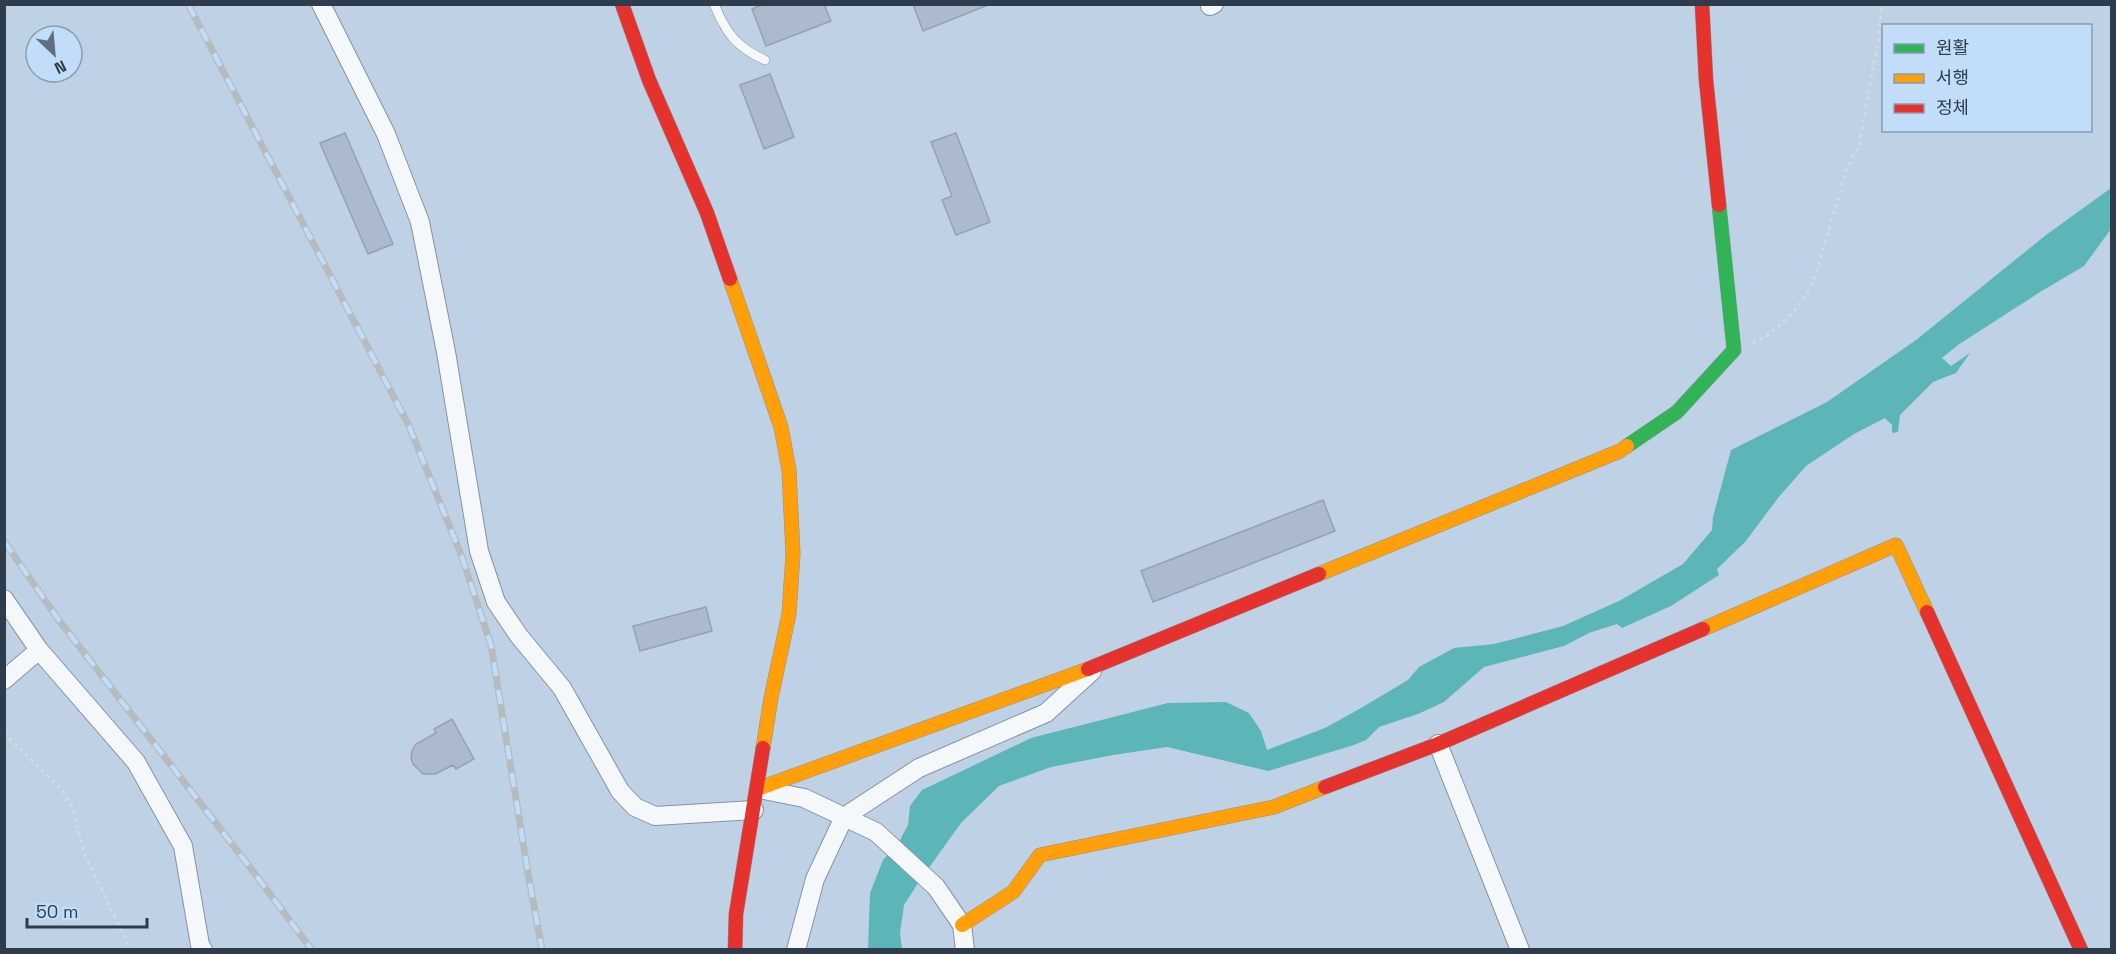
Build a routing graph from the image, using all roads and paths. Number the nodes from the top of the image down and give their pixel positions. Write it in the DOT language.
graph roads {
  1 [pos="321,4"];
  2 [pos="622,4"];
  3 [pos="714,4"];
  4 [pos="1702,4"];
  5 [pos="1881,4"];
  6 [pos="765,60"];
  7 [pos="1734,350"];
  8 [pos="4,599"];
  9 [pos="39,650"];
  10 [pos="1100,664"];
  11 [pos="4,680"];
  12 [pos="4,733"];
  13 [pos="1438,744"];
  14 [pos="757,789"];
  15 [pos="754,810"];
  16 [pos="844,817"];
  17 [pos="962,925"];
  18 [pos="131,950"];
  19 [pos="203,950"];
  20 [pos="735,950"];
  21 [pos="796,950"];
  22 [pos="965,950"];
  23 [pos="1520,950"];
  24 [pos="2081,950"];
  1 -- 15 [label="street"];
  2 -- 14 [label="street"];
  3 -- 6 [label="lane"];
  4 -- 7 [label="street"];
  5 -- 7 [label="path"];
  7 -- 10 [label="street"];
  8 -- 9 [label="street"];
  9 -- 11 [label="street"];
  9 -- 19 [label="street"];
  10 -- 14 [label="street"];
  10 -- 16 [label="street"];
  12 -- 18 [label="path"];
  13 -- 17 [label="street"];
  13 -- 23 [label="street"];
  13 -- 24 [label="street"];
  14 -- 15 [label="street"];
  14 -- 16 [label="street"];
  15 -- 20 [label="street"];
  16 -- 17 [label="street"];
  16 -- 21 [label="street"];
  17 -- 22 [label="street"];
}
